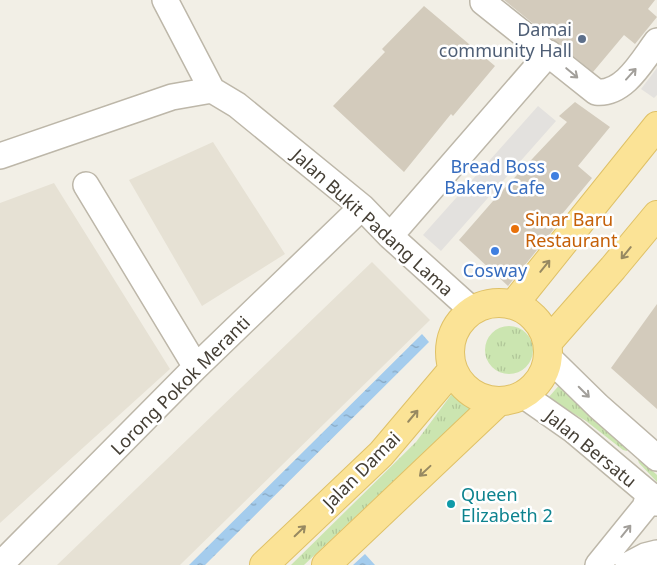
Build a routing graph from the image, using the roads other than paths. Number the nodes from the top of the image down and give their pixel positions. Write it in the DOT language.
graph roads {
  1 [pos="165,0"];
  2 [pos="483,0"];
  3 [pos="657,41"];
  4 [pos="549,54"];
  5 [pos="212,90"];
  6 [pos="657,126"];
  7 [pos="0,156"];
  8 [pos="86,185"];
  9 [pos="362,207"];
  10 [pos="657,215"];
  11 [pos="390,236"];
  12 [pos="514,304"];
  13 [pos="472,310"];
  14 [pos="549,350"];
  15 [pos="196,367"];
  16 [pos="453,369"];
  17 [pos="511,398"];
  18 [pos="657,458"];
  19 [pos="653,499"];
  20 [pos="657,553"];
  21 [pos="0,564"];
  22 [pos="264,565"];
  23 [pos="326,565"];
  24 [pos="598,565"];
  25 [pos="628,565"];
  1 -- 5 [label="street"];
  2 -- 4 [label="street"];
  4 -- 3 [label="street, one-way"];
  4 -- 11 [label="street"];
  5 -- 7 [label="street"];
  5 -- 9 [label="street, Jalan Bukit Padang Lama"];
  12 -- 6 [label="main road, one-way"];
  8 -- 15 [label="street"];
  9 -- 11 [label="street, Jalan Bukit Padang Lama"];
  9 -- 15 [label="street, Lorong Pokok Meranti"];
  10 -- 14 [label="main road, one-way"];
  11 -- 13 [label="street, Jalan Bukit Padang Lama"];
  12 -- 13 [label="main road"];
  12 -- 14 [label="main road"];
  13 -- 16 [label="main road"];
  14 -- 17 [label="main road"];
  14 -- 18 [label="street, Jalan Bersatu, one-way"];
  15 -- 21 [label="street, Lorong Pokok Meranti"];
  16 -- 17 [label="main road"];
  22 -- 16 [label="main road, Jalan Damai, one-way"];
  17 -- 19 [label="street, Jalan Bersatu"];
  17 -- 23 [label="main road, one-way"];
  24 -- 19 [label="street, one-way"];
  20 -- 25 [label="street"];
}
